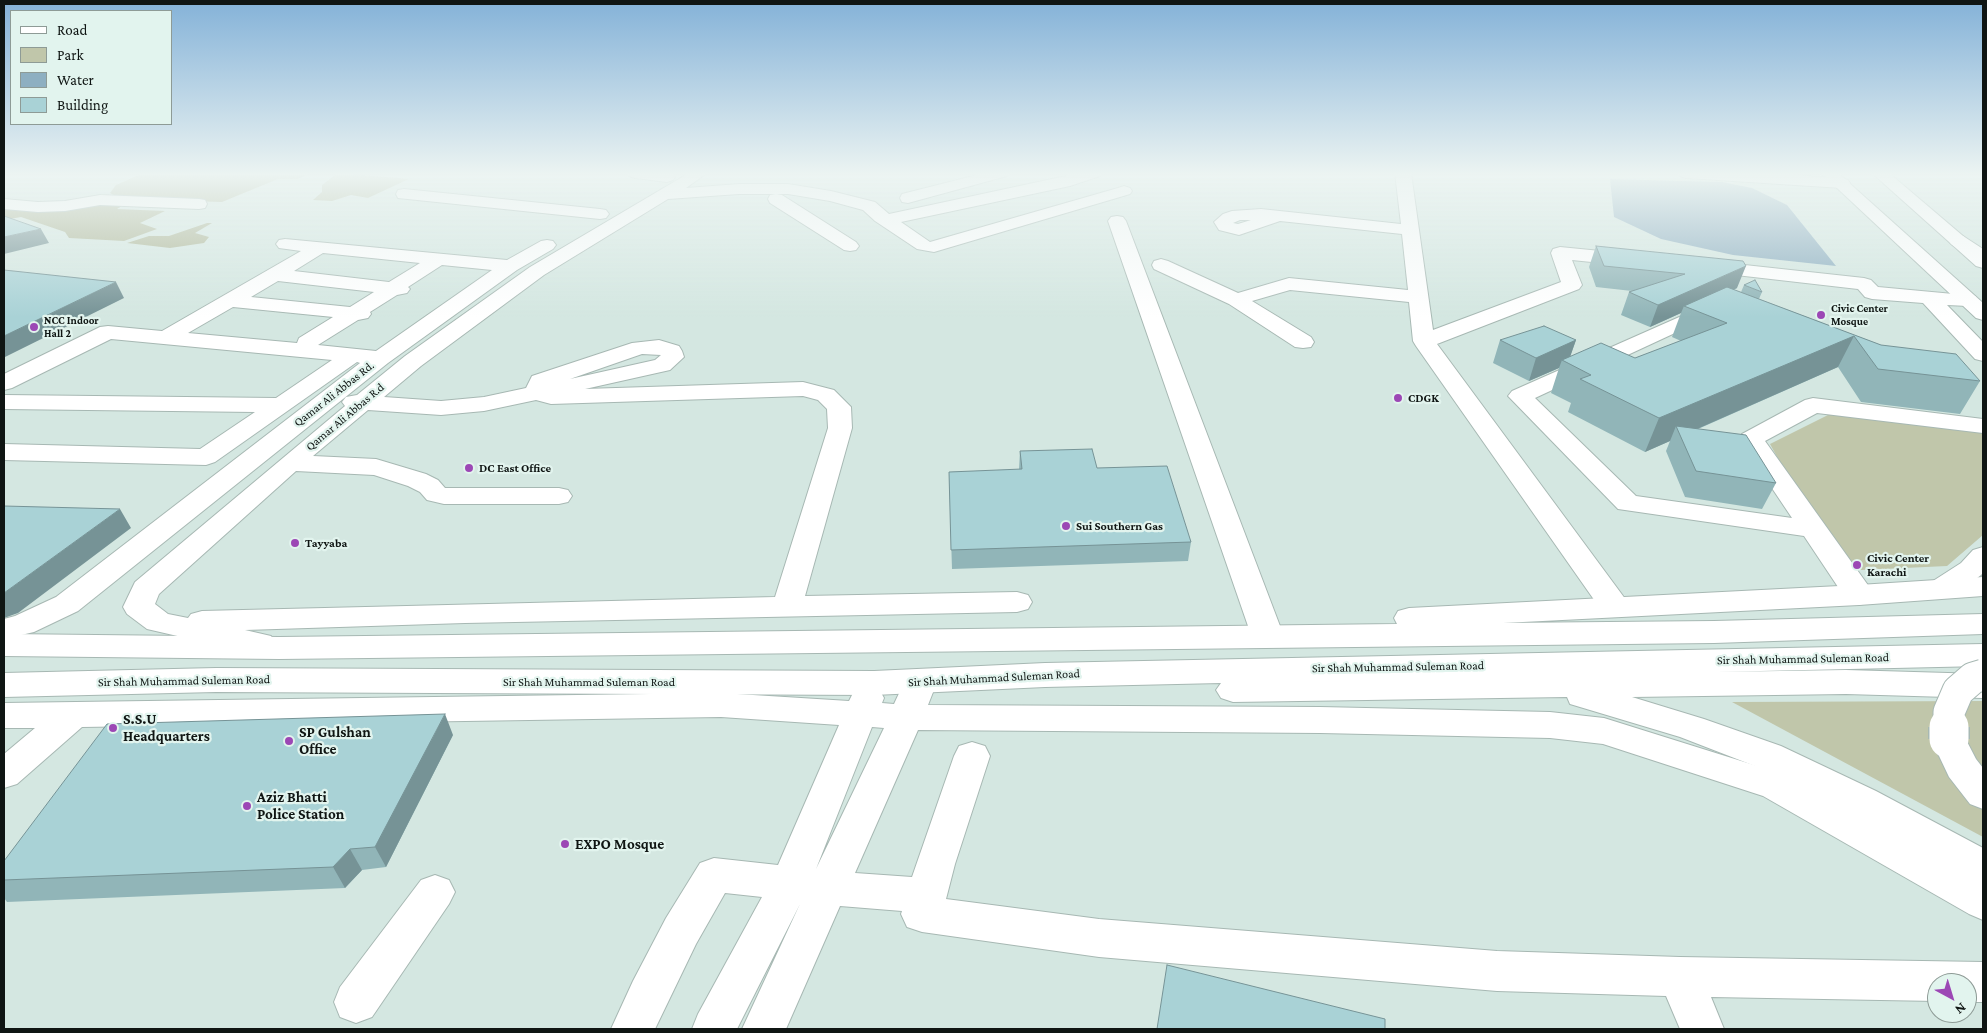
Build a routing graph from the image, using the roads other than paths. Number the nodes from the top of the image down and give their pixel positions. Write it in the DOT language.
graph roads {
  1 [pos="588,221"];
  2 [pos="611,221"];
  3 [pos="811,221"];
  4 [pos="889,221"];
  5 [pos="1020,221"];
  6 [pos="1117,221"];
  7 [pos="1327,221"];
  8 [pos="1409,221"];
  9 [pos="1882,221"];
  10 [pos="1936,221"];
  11 [pos="1410,230"];
  12 [pos="1958,240"];
  13 [pos="285,244"];
  14 [pos="850,246"];
  15 [pos="320,247"];
  16 [pos="1983,257"];
  17 [pos="439,259"];
  18 [pos="1649,262"];
  19 [pos="1983,262"];
  20 [pos="1161,264"];
  21 [pos="510,266"];
  22 [pos="1688,266"];
  23 [pos="274,275"];
  24 [pos="393,288"];
  25 [pos="421,291"];
  26 [pos="1734,296"];
  27 [pos="1419,297"];
  28 [pos="1929,297"];
  29 [pos="1236,300"];
  30 [pos="1968,300"];
  31 [pos="230,301"];
  32 [pos="354,313"];
  33 [pos="1983,314"];
  34 [pos="380,317"];
  35 [pos="166,337"];
  36 [pos="1424,341"];
  37 [pos="1303,342"];
  38 [pos="307,343"];
  39 [pos="1983,354"];
  40 [pos="352,356"];
  41 [pos="380,358"];
  42 [pos="4,383"];
  43 [pos="536,393"];
  44 [pos="4,402"];
  45 [pos="325,402"];
  46 [pos="362,403"];
  47 [pos="280,405"];
  48 [pos="1983,426"];
  49 [pos="4,452"];
  50 [pos="290,463"];
  51 [pos="559,496"];
  52 [pos="1814,529"];
  53 [pos="1983,556"];
  54 [pos="1983,586"];
  55 [pos="1944,588"];
  56 [pos="1859,595"];
  57 [pos="1017,602"];
  58 [pos="787,607"];
  59 [pos="1615,607"];
  60 [pos="158,622"];
  61 [pos="1983,624"];
  62 [pos="1264,626"];
  63 [pos="4,629"];
  64 [pos="1058,638"];
  65 [pos="4,645"];
  66 [pos="279,648"];
  67 [pos="1983,655"];
  68 [pos="1045,675"];
  69 [pos="1983,675"];
  70 [pos="920,682"];
  71 [pos="4,685"];
  72 [pos="1546,686"];
  73 [pos="1983,686"];
  74 [pos="867,699"];
  75 [pos="4,716"];
  76 [pos="73,716"];
  77 [pos="906,717"];
  78 [pos="972,756"];
  79 [pos="4,774"];
  80 [pos="1983,794"];
  81 [pos="1983,867"];
  82 [pos="810,885"];
  83 [pos="435,892"];
  84 [pos="927,896"];
  85 [pos="1983,902"];
  86 [pos="1680,977"];
  87 [pos="1983,982"];
  88 [pos="356,1002"];
  89 [pos="634,1029"];
  90 [pos="714,1029"];
  91 [pos="764,1029"];
  92 [pos="1702,1029"];
  1 -- 21 [label="main road, Qamar Ali Abbas Rd."];
  2 -- 46 [label="main road, Qamar Ali Abbas R.d"];
  3 -- 14 [label="main road"];
  4 -- 5 [label="main road"];
  6 -- 62 [label="main road"];
  7 -- 11 [label="main road"];
  8 -- 11 [label="main road"];
  9 -- 30 [label="main road"];
  10 -- 12 [label="main road"];
  11 -- 27 [label="main road"];
  12 -- 16 [label="main road"];
  12 -- 19 [label="main road"];
  13 -- 15 [label="main road"];
  15 -- 17 [label="main road"];
  15 -- 23 [label="main road"];
  17 -- 21 [label="main road"];
  17 -- 24 [label="main road"];
  18 -- 36 [label="main road"];
  20 -- 29 [label="main road"];
  21 -- 41 [label="main road, Qamar Ali Abbas Rd."];
  22 -- 26 [label="main road"];
  23 -- 24 [label="main road"];
  23 -- 31 [label="main road"];
  24 -- 25 [label="main road"];
  24 -- 32 [label="main road"];
  26 -- 28 [label="main road"];
  26 -- 52 [label="main road"];
  27 -- 29 [label="main road"];
  27 -- 36 [label="main road"];
  28 -- 30 [label="main road"];
  28 -- 39 [label="main road"];
  29 -- 37 [label="main road"];
  30 -- 33 [label="main road"];
  31 -- 32 [label="main road"];
  31 -- 35 [label="main road"];
  32 -- 34 [label="main road"];
  32 -- 38 [label="main road"];
  35 -- 40 [label="main road"];
  35 -- 42 [label="main road"];
  36 -- 59 [label="main road"];
  40 -- 41 [label="main road"];
  40 -- 47 [label="main road"];
  41 -- 45 [label="main road, Qamar Ali Abbas Rd."];
  43 -- 43 [label="main road"];
  43 -- 46 [label="main road"];
  43 -- 58 [label="main road"];
  44 -- 47 [label="main road"];
  45 -- 46 [label="main road"];
  45 -- 63 [label="main road, Qamar Ali Abbas Rd."];
  46 -- 50 [label="main road, Qamar Ali Abbas R.d"];
  47 -- 49 [label="main road"];
  48 -- 52 [label="main road"];
  50 -- 51 [label="main road"];
  50 -- 60 [label="main road, Qamar Ali Abbas R.d"];
  52 -- 56 [label="main road"];
  53 -- 55 [label="main road"];
  54 -- 55 [label="main road"];
  55 -- 56 [label="main road"];
  56 -- 59 [label="main road"];
  57 -- 58 [label="main road"];
  58 -- 60 [label="main road"];
  59 -- 62 [label="main road"];
  60 -- 66 [label="main road, Qamar Ali Abbas R.d"];
  61 -- 64 [label="main road"];
  62 -- 64 [label="main road"];
  64 -- 66 [label="main road"];
  65 -- 66 [label="main road"];
  67 -- 68 [label="main road, Sir Shah Muhammad Suleman Road"];
  68 -- 70 [label="main road, Sir Shah Muhammad Suleman Road"];
  68 -- 72 [label="main road"];
  69 -- 80 [label="main road, bridge"];
  70 -- 74 [label="main road, Sir Shah Muhammad Suleman Road"];
  70 -- 77 [label="main road"];
  71 -- 74 [label="main road, Sir Shah Muhammad Suleman Road"];
  72 -- 73 [label="main road"];
  72 -- 81 [label="main road"];
  74 -- 76 [label="main road"];
  74 -- 77 [label="main road"];
  74 -- 82 [label="main road"];
  75 -- 76 [label="main road"];
  76 -- 79 [label="main road"];
  77 -- 82 [label="main road"];
  77 -- 85 [label="main road"];
  78 -- 84 [label="main road"];
  82 -- 84 [label="main road"];
  82 -- 89 [label="main road"];
  82 -- 90 [label="main road"];
  82 -- 91 [label="main road"];
  83 -- 88 [label="main road"];
  84 -- 86 [label="main road"];
  86 -- 87 [label="main road"];
  86 -- 92 [label="main road"];
}
